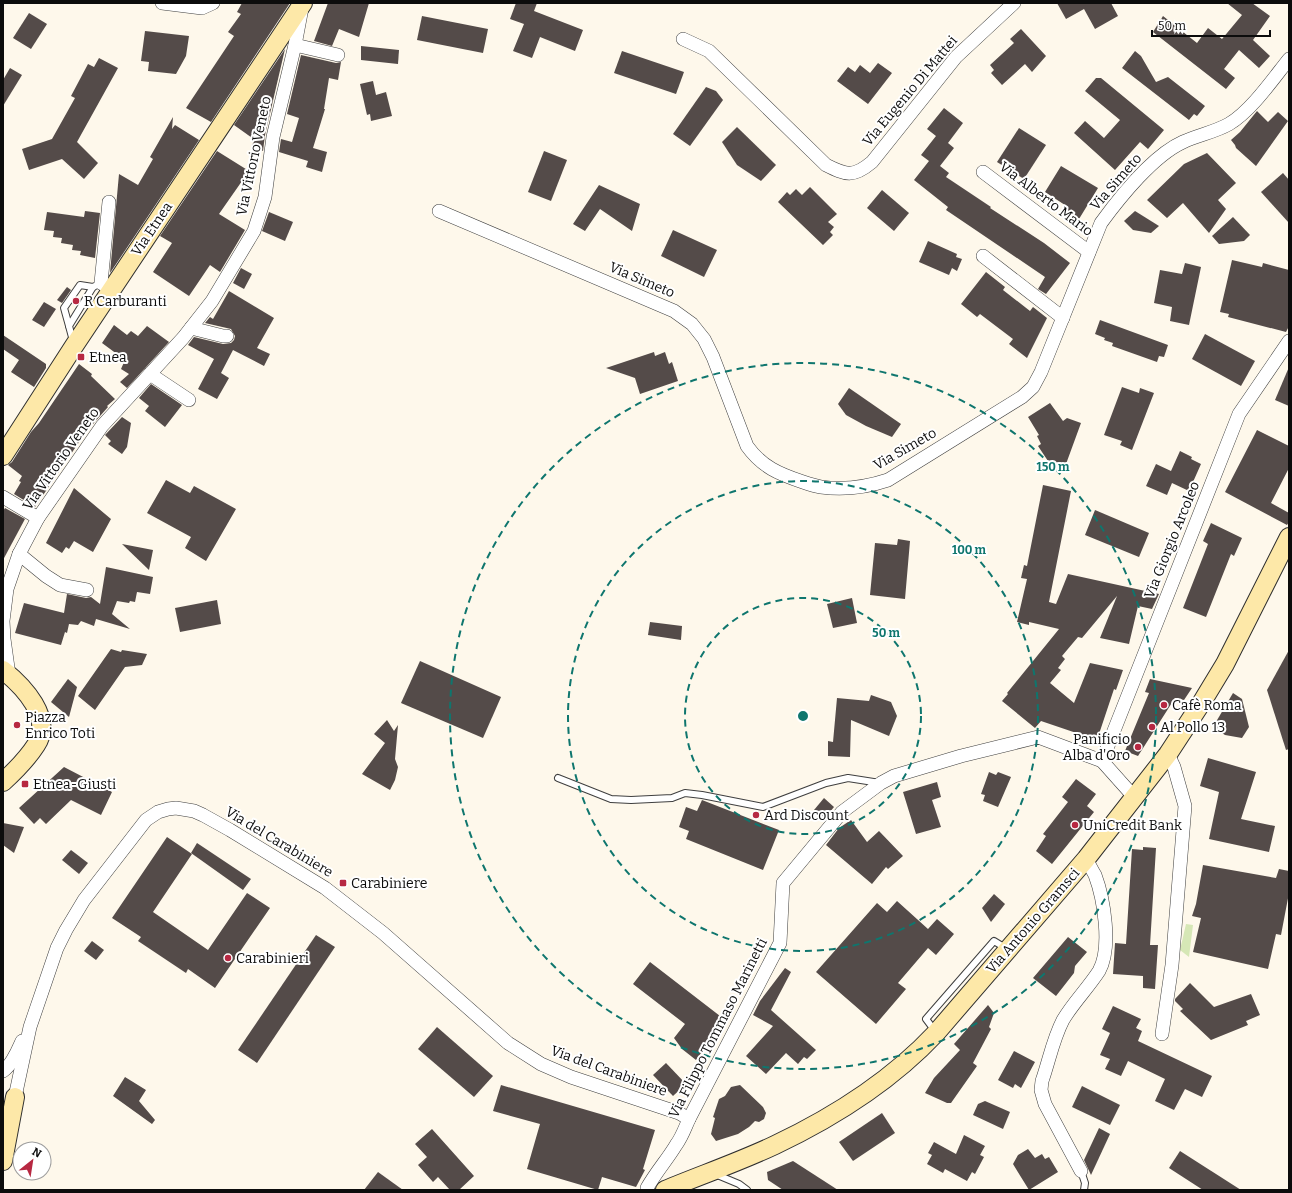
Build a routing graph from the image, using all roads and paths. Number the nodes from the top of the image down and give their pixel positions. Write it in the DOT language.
graph roads {
  1 [pos="162,3"];
  2 [pos="213,3"];
  3 [pos="303,3"];
  4 [pos="1014,3"];
  5 [pos="683,39"];
  6 [pos="295,45"];
  7 [pos="338,55"];
  8 [pos="1289,59"];
  9 [pos="983,172"];
  10 [pos="109,202"];
  11 [pos="439,211"];
  12 [pos="1089,252"];
  13 [pos="983,256"];
  14 [pos="102,287"];
  15 [pos="1063,318"];
  16 [pos="70,326"];
  17 [pos="191,328"];
  18 [pos="227,336"];
  19 [pos="1289,341"];
  20 [pos="74,346"];
  21 [pos="150,374"];
  22 [pos="189,400"];
  23 [pos="3,456"];
  24 [pos="3,497"];
  25 [pos="38,518"];
  26 [pos="1289,537"];
  27 [pos="19,554"];
  28 [pos="87,590"];
  29 [pos="6,672"];
  30 [pos="1168,754"];
  31 [pos="1102,761"];
  32 [pos="558,778"];
  33 [pos="3,782"];
  34 [pos="881,783"];
  35 [pos="1135,798"];
  36 [pos="1086,859"];
  37 [pos="30,1027"];
  38 [pos="1162,1034"];
  39 [pos="3,1071"];
  40 [pos="9,1103"];
  41 [pos="689,1119"];
  42 [pos="3,1161"];
  43 [pos="1081,1171"];
  44 [pos="710,1172"];
  45 [pos="648,1190"];
  46 [pos="665,1190"];
  47 [pos="748,1190"];
  48 [pos="1084,1190"];
  1 -- 2 [label="street"];
  3 -- 6 [label="street, Via Vittorio Veneto"];
  3 -- 14 [label="main road, Via Etnea"];
  4 -- 5 [label="street, Via Eugenio Di Mattei"];
  6 -- 7 [label="street"];
  6 -- 17 [label="street, Via Vittorio Veneto"];
  8 -- 12 [label="street, Via Simeto"];
  9 -- 12 [label="street, Via Alberto Mario"];
  10 -- 14 [label="street"];
  11 -- 15 [label="street, Via Simeto"];
  12 -- 15 [label="street, Via Simeto"];
  13 -- 15 [label="street"];
  14 -- 16 [label="lane"];
  14 -- 16 [label="lane"];
  14 -- 20 [label="main road, Via Etnea"];
  16 -- 20 [label="lane"];
  17 -- 18 [label="street"];
  17 -- 21 [label="street, Via Vittorio Veneto"];
  19 -- 31 [label="street, Via Giorgio Arcoleo"];
  20 -- 23 [label="main road, Via Etnea"];
  21 -- 22 [label="street"];
  21 -- 25 [label="street, Via Vittorio Veneto"];
  24 -- 25 [label="street"];
  25 -- 27 [label="street, Via Vittorio Veneto"];
  26 -- 30 [label="main road, Via Antonio Gramsci"];
  27 -- 28 [label="street"];
  27 -- 29 [label="street, Via Vittorio Veneto"];
  29 -- 33 [label="main road"];
  30 -- 35 [label="main road, Via Antonio Gramsci"];
  30 -- 38 [label="street"];
  31 -- 34 [label="street, Via Filippo Tommaso Marinetti"];
  31 -- 35 [label="street, Via Filippo Tommaso Marinetti"];
  32 -- 34 [label="lane"];
  34 -- 41 [label="street, Via Filippo Tommaso Marinetti"];
  35 -- 36 [label="main road, Via Antonio Gramsci"];
  36 -- 43 [label="street"];
  36 -- 44 [label="main road, Via Antonio Gramsci"];
  37 -- 39 [label="street"];
  37 -- 40 [label="street"];
  37 -- 41 [label="street, Via del Carabiniere"];
  40 -- 42 [label="main road"];
  41 -- 45 [label="street, Via Filippo Tommaso Marinetti"];
  43 -- 48 [label="lane"];
  44 -- 46 [label="main road, Via Antonio Gramsci"];
  44 -- 47 [label="lane"];
}
